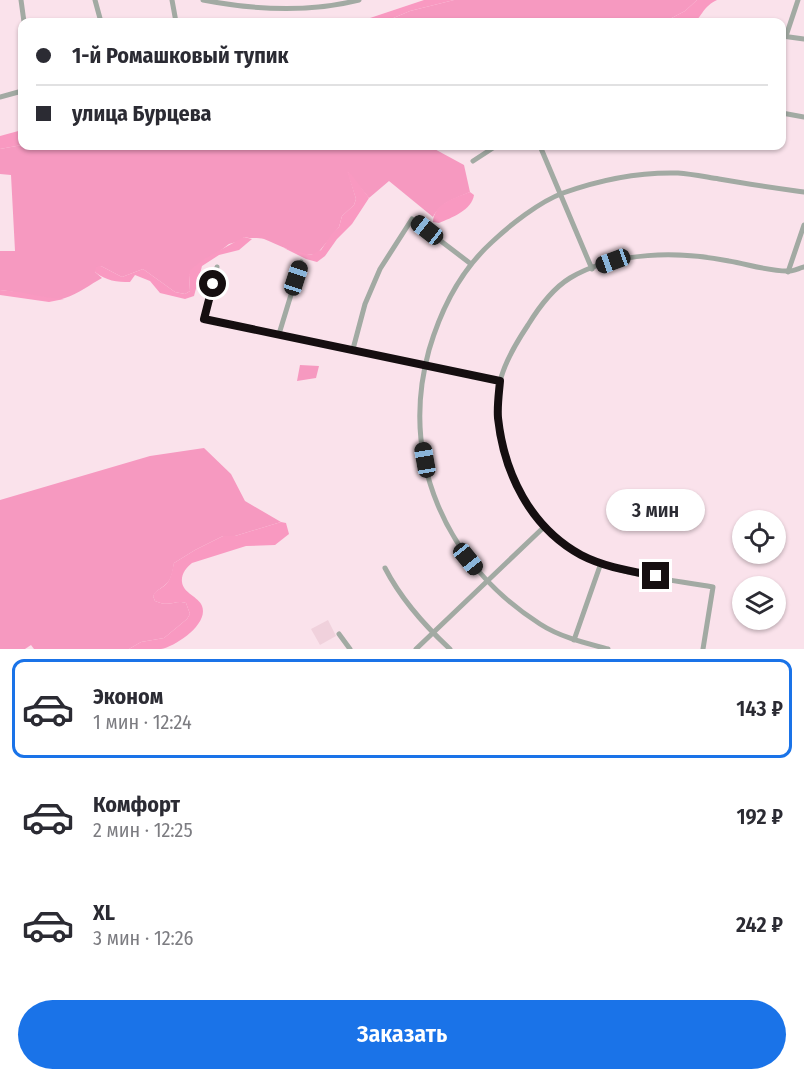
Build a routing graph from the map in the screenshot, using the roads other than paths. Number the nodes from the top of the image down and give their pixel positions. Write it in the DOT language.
graph roads {
  1 [pos="21,0"];
  2 [pos="95,0"];
  3 [pos="172,0"];
  4 [pos="203,0"];
  5 [pos="258,0"];
  6 [pos="360,0"];
  7 [pos="798,0"];
  8 [pos="257,8"];
  9 [pos="23,18"];
  10 [pos="100,18"];
  11 [pos="175,18"];
  12 [pos="786,31"];
  13 [pos="786,36"];
  14 [pos="804,39"];
  15 [pos="18,92"];
  16 [pos="0,97"];
  17 [pos="786,114"];
  18 [pos="804,117"];
  19 [pos="490,150"];
  20 [pos="542,150"];
  21 [pos="473,161"];
  22 [pos="804,192"];
  23 [pos="561,194"];
  24 [pos="804,225"];
  25 [pos="301,262"];
  26 [pos="471,264"];
  27 [pos="217,267"];
  28 [pos="804,267"];
  29 [pos="592,269"];
  30 [pos="788,272"];
  31 [pos="279,334"];
  32 [pos="353,349"];
  33 [pos="426,364"];
  34 [pos="500,381"];
  35 [pos="544,526"];
  36 [pos="601,562"];
  37 [pos="385,568"];
  38 [pos="486,582"];
  39 [pos="432,633"];
  40 [pos="339,634"];
  41 [pos="577,641"];
  42 [pos="350,649"];
  43 [pos="416,649"];
  44 [pos="450,649"];
  45 [pos="578,649"];
  46 [pos="608,649"];
  47 [pos="703,649"];
  1 -- 9 [label="street"];
  2 -- 10 [label="street"];
  3 -- 11 [label="street"];
  4 -- 8 [label="street"];
  5 -- 8 [label="street"];
  6 -- 8 [label="street"];
  7 -- 12 [label="street"];
  13 -- 14 [label="street"];
  15 -- 16 [label="street"];
  17 -- 18 [label="street"];
  19 -- 21 [label="street"];
  20 -- 23 [label="street"];
  22 -- 23 [label="street"];
  23 -- 26 [label="street"];
  23 -- 29 [label="street"];
  24 -- 30 [label="street"];
  25 -- 31 [label="street"];
  26 -- 32 [label="street"];
  26 -- 33 [label="street"];
  27 -- 31 [label="street"];
  28 -- 30 [label="street"];
  29 -- 30 [label="street"];
  29 -- 34 [label="street"];
  31 -- 32 [label="street"];
  32 -- 33 [label="street"];
  33 -- 34 [label="street"];
  33 -- 38 [label="street"];
  34 -- 35 [label="street"];
  35 -- 36 [label="street"];
  35 -- 38 [label="street"];
  36 -- 41 [label="street"];
  36 -- 47 [label="street"];
  37 -- 39 [label="street"];
  38 -- 39 [label="street"];
  38 -- 41 [label="street"];
  39 -- 43 [label="street"];
  39 -- 44 [label="street"];
  40 -- 42 [label="street"];
  41 -- 45 [label="street"];
  41 -- 46 [label="street"];
}
